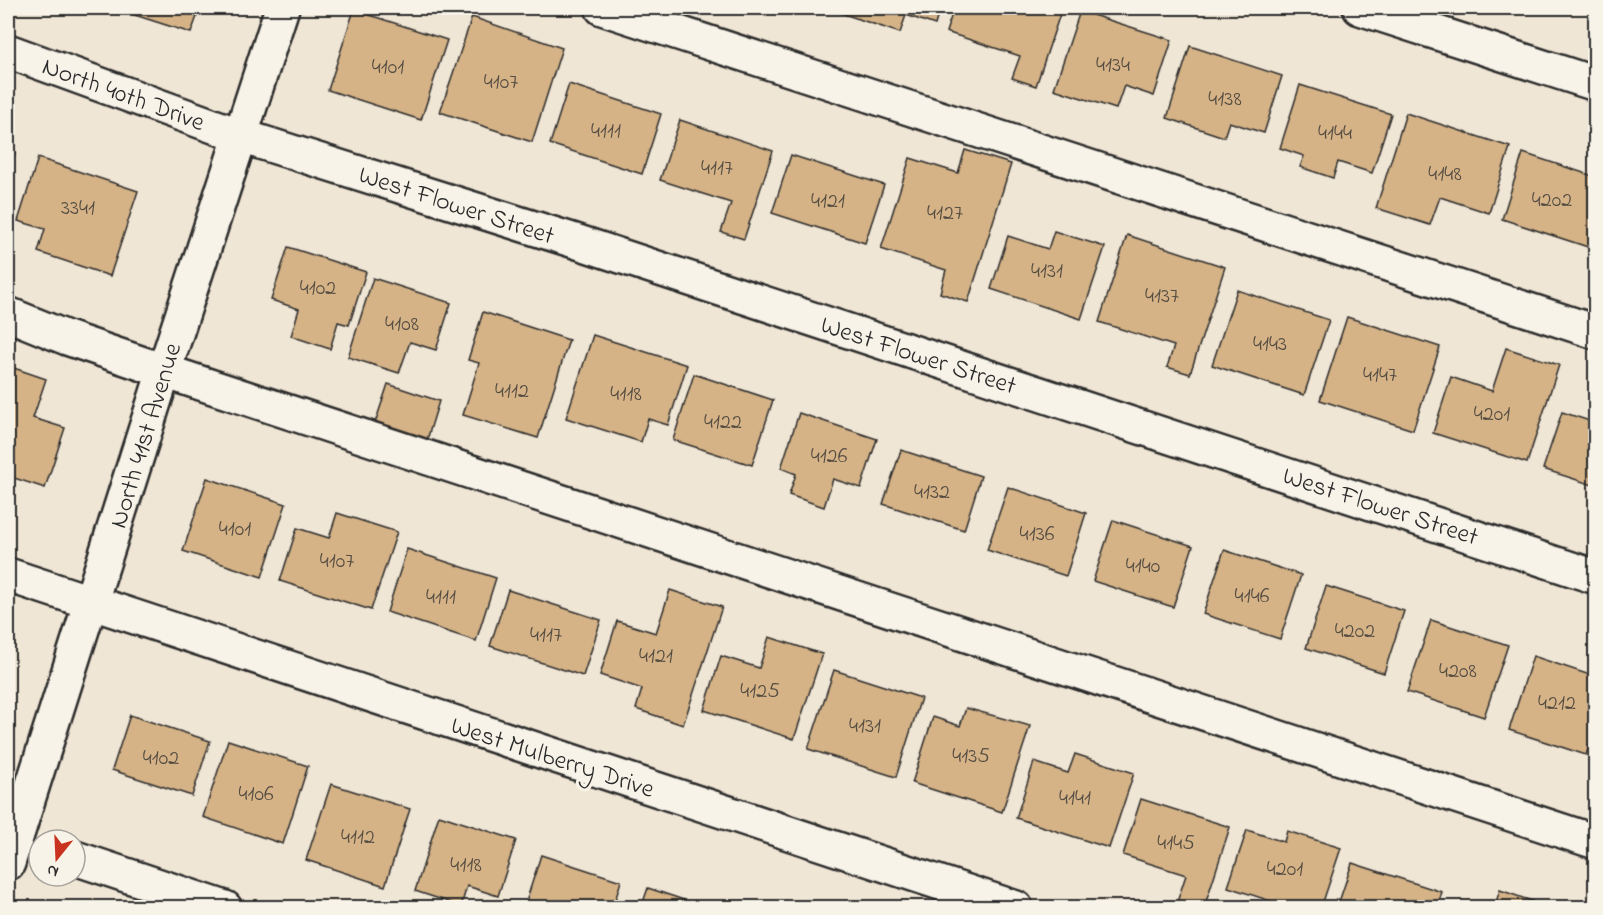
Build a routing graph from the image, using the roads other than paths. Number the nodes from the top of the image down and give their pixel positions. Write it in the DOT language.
graph roads {
  1 [pos="282,8"];
  2 [pos="602,8"];
  3 [pos="1360,8"];
  4 [pos="8,51"];
  5 [pos="1596,84"];
  6 [pos="241,136"];
  7 [pos="8,314"];
  8 [pos="1596,332"];
  9 [pos="164,371"];
  10 [pos="8,575"];
  11 [pos="1596,577"];
  12 [pos="91,603"];
  13 [pos="1596,842"];
  14 [pos="18,844"];
  15 [pos="87,862"];
  16 [pos="225,908"];
  17 [pos="1016,908"];
  1 -- 6 [label="street, North 41st Avenue"];
  2 -- 8 [label="street"];
  3 -- 5 [label="street"];
  4 -- 6 [label="street, North 40th Drive"];
  6 -- 9 [label="street, North 41st Avenue"];
  6 -- 11 [label="street, West Flower Street"];
  7 -- 9 [label="street"];
  9 -- 12 [label="street, North 41st Avenue"];
  9 -- 13 [label="street"];
  10 -- 12 [label="street, West Mulberry Drive"];
  12 -- 14 [label="street, North 41st Avenue"];
  12 -- 17 [label="street, West Mulberry Drive"];
  15 -- 16 [label="street"];
}
